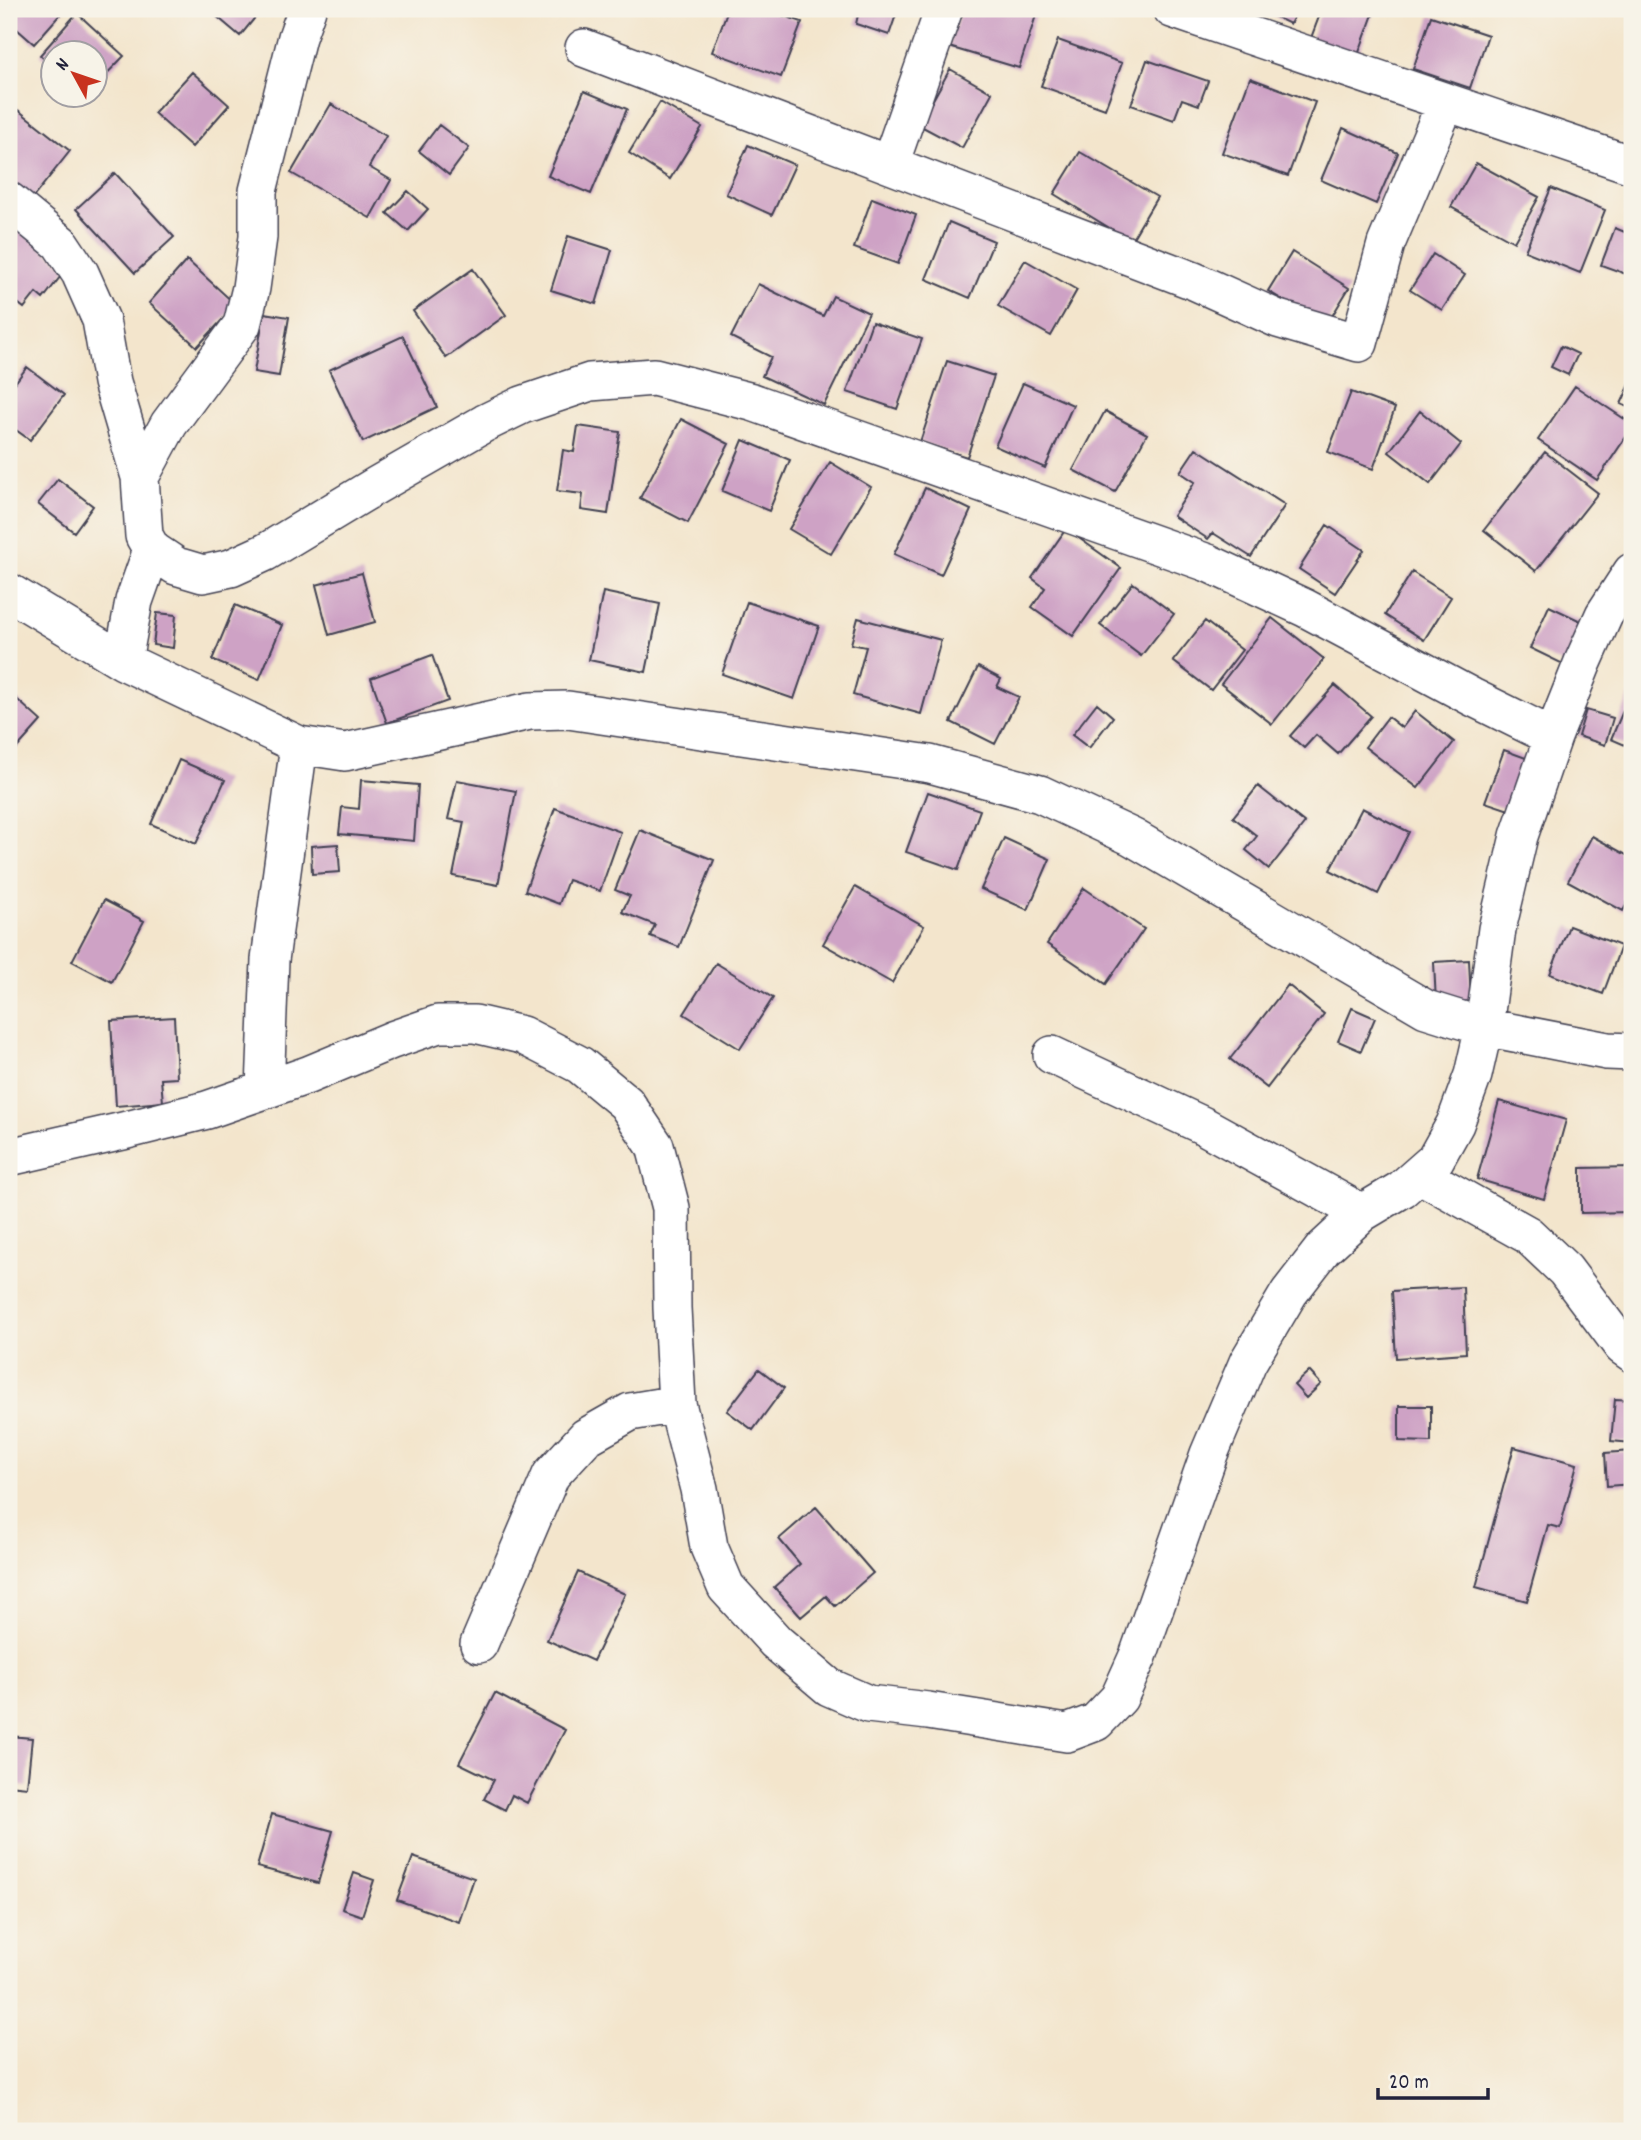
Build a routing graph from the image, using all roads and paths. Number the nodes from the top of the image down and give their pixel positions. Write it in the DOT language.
graph roads {
  1 [pos="307,9"];
  2 [pos="944,9"];
  3 [pos="1172,9"];
  4 [pos="584,48"];
  5 [pos="1446,102"];
  6 [pos="890,164"];
  7 [pos="1632,165"];
  8 [pos="9,201"];
  9 [pos="140,477"];
  10 [pos="152,550"];
  11 [pos="1632,572"];
  12 [pos="9,592"];
  13 [pos="123,662"];
  14 [pos="1553,737"];
  15 [pos="299,746"];
  16 [pos="1483,1027"];
  17 [pos="1632,1052"];
  18 [pos="1052,1055"];
  19 [pos="265,1090"];
  20 [pos="9,1157"];
  21 [pos="1419,1174"];
  22 [pos="1362,1213"];
  23 [pos="1632,1353"];
  24 [pos="677,1404"];
  25 [pos="479,1644"];
  1 -- 9 [label="street"];
  2 -- 6 [label="street"];
  3 -- 5 [label="street"];
  4 -- 6 [label="street"];
  5 -- 6 [label="street"];
  5 -- 7 [label="street"];
  8 -- 9 [label="street"];
  9 -- 10 [label="street"];
  10 -- 13 [label="street"];
  10 -- 14 [label="street"];
  11 -- 14 [label="street"];
  12 -- 13 [label="street"];
  13 -- 15 [label="street"];
  14 -- 16 [label="street"];
  15 -- 16 [label="street"];
  15 -- 19 [label="street"];
  16 -- 17 [label="street"];
  16 -- 21 [label="street"];
  18 -- 22 [label="street"];
  19 -- 20 [label="street"];
  19 -- 24 [label="street"];
  21 -- 22 [label="street"];
  21 -- 23 [label="street"];
  22 -- 24 [label="street"];
  24 -- 25 [label="street"];
}
